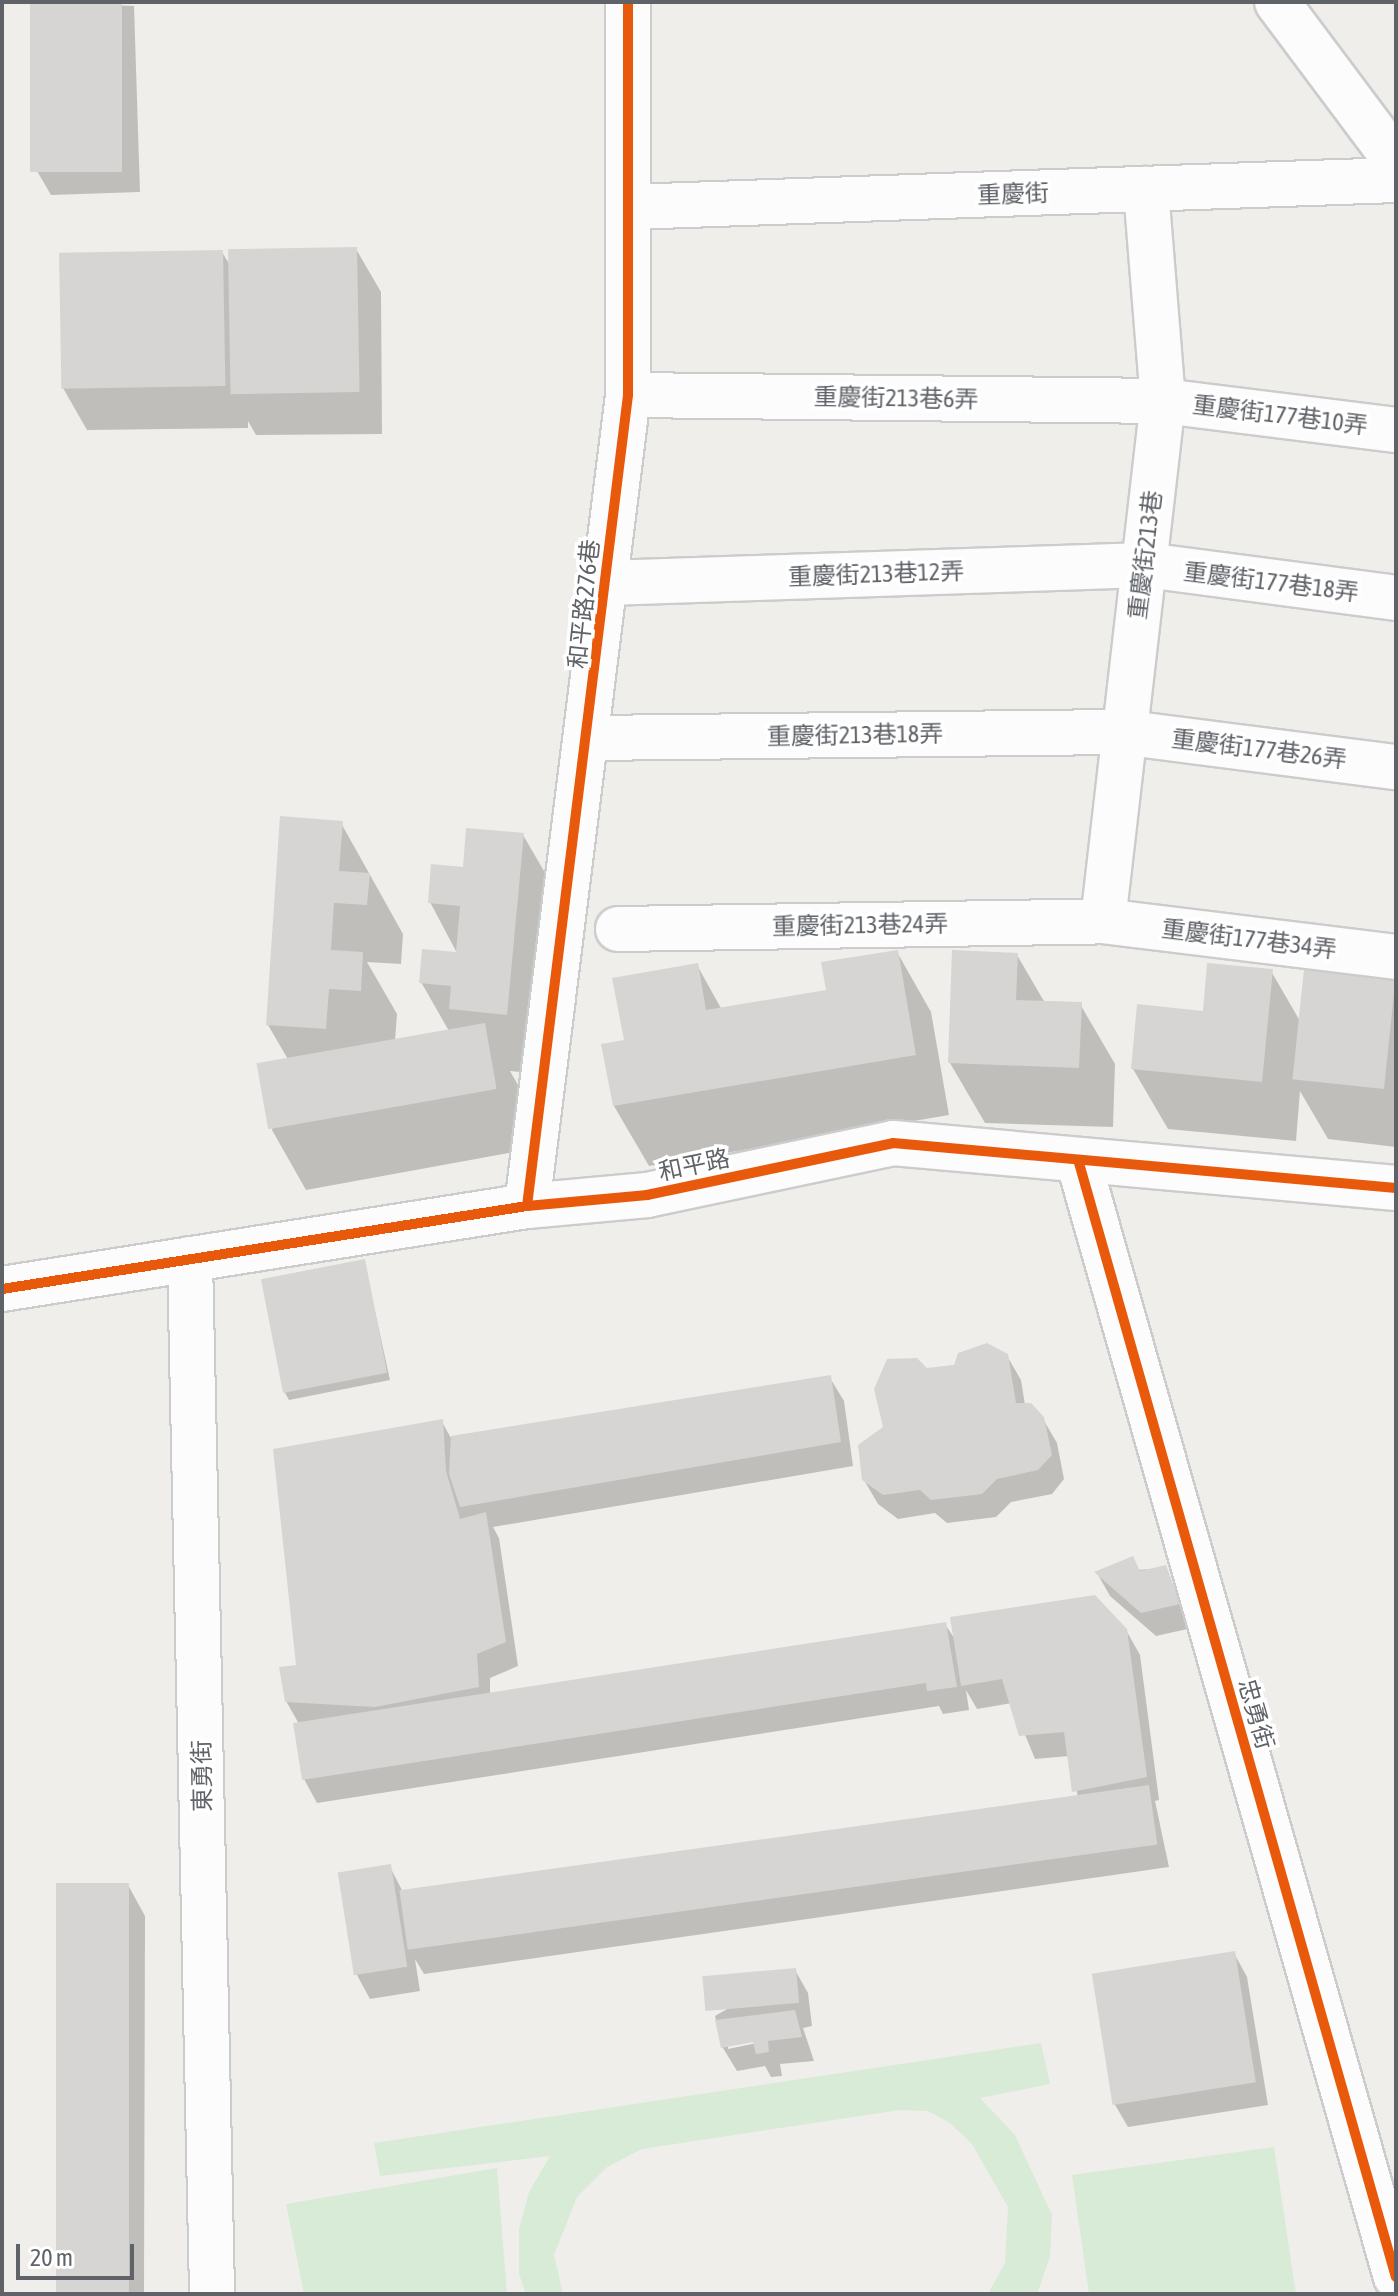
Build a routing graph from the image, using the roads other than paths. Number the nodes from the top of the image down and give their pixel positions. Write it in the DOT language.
graph roads {
  1 [pos="628,2"];
  2 [pos="1277,2"];
  3 [pos="1396,161"];
  4 [pos="1396,180"];
  5 [pos="1146,189"];
  6 [pos="630,207"];
  7 [pos="628,395"];
  8 [pos="1163,401"];
  9 [pos="1396,430"];
  10 [pos="1146,565"];
  11 [pos="606,583"];
  12 [pos="1396,598"];
  13 [pos="1121,732"];
  14 [pos="589,738"];
  15 [pos="1396,767"];
  16 [pos="1103,921"];
  17 [pos="618,929"];
  18 [pos="1396,957"];
  19 [pos="1079,1163"];
  20 [pos="1396,1188"];
  21 [pos="527,1206"];
  22 [pos="190,1259"];
  23 [pos="2,1289"];
  24 [pos="1396,2277"];
  25 [pos="212,2294"];
  1 -- 6 [label="street, 和平路276巷"];
  2 -- 3 [label="street"];
  4 -- 5 [label="street, 重慶街"];
  5 -- 6 [label="street, 重慶街"];
  5 -- 8 [label="street, 重慶街213巷"];
  6 -- 7 [label="street, 和平路276巷"];
  7 -- 8 [label="street, 重慶街213巷6弄"];
  7 -- 11 [label="street, 和平路276巷"];
  8 -- 9 [label="street, 重慶街177巷10弄"];
  8 -- 10 [label="street, 重慶街213巷"];
  10 -- 11 [label="street, 重慶街213巷12弄"];
  10 -- 12 [label="street, 重慶街177巷18弄"];
  10 -- 13 [label="street, 重慶街213巷"];
  11 -- 14 [label="street, 和平路276巷"];
  13 -- 14 [label="street, 重慶街213巷18弄"];
  13 -- 15 [label="street, 重慶街177巷26弄"];
  13 -- 16 [label="street, 重慶街213巷"];
  14 -- 21 [label="street, 和平路276巷"];
  16 -- 17 [label="street, 重慶街213巷24弄"];
  16 -- 18 [label="street, 重慶街177巷34弄"];
  19 -- 20 [label="street, 和平路"];
  19 -- 21 [label="street, 和平路"];
  19 -- 24 [label="street, 忠勇街"];
  21 -- 22 [label="street, 和平路"];
  22 -- 23 [label="street, 和平路"];
  22 -- 25 [label="street, 東勇街"];
}
